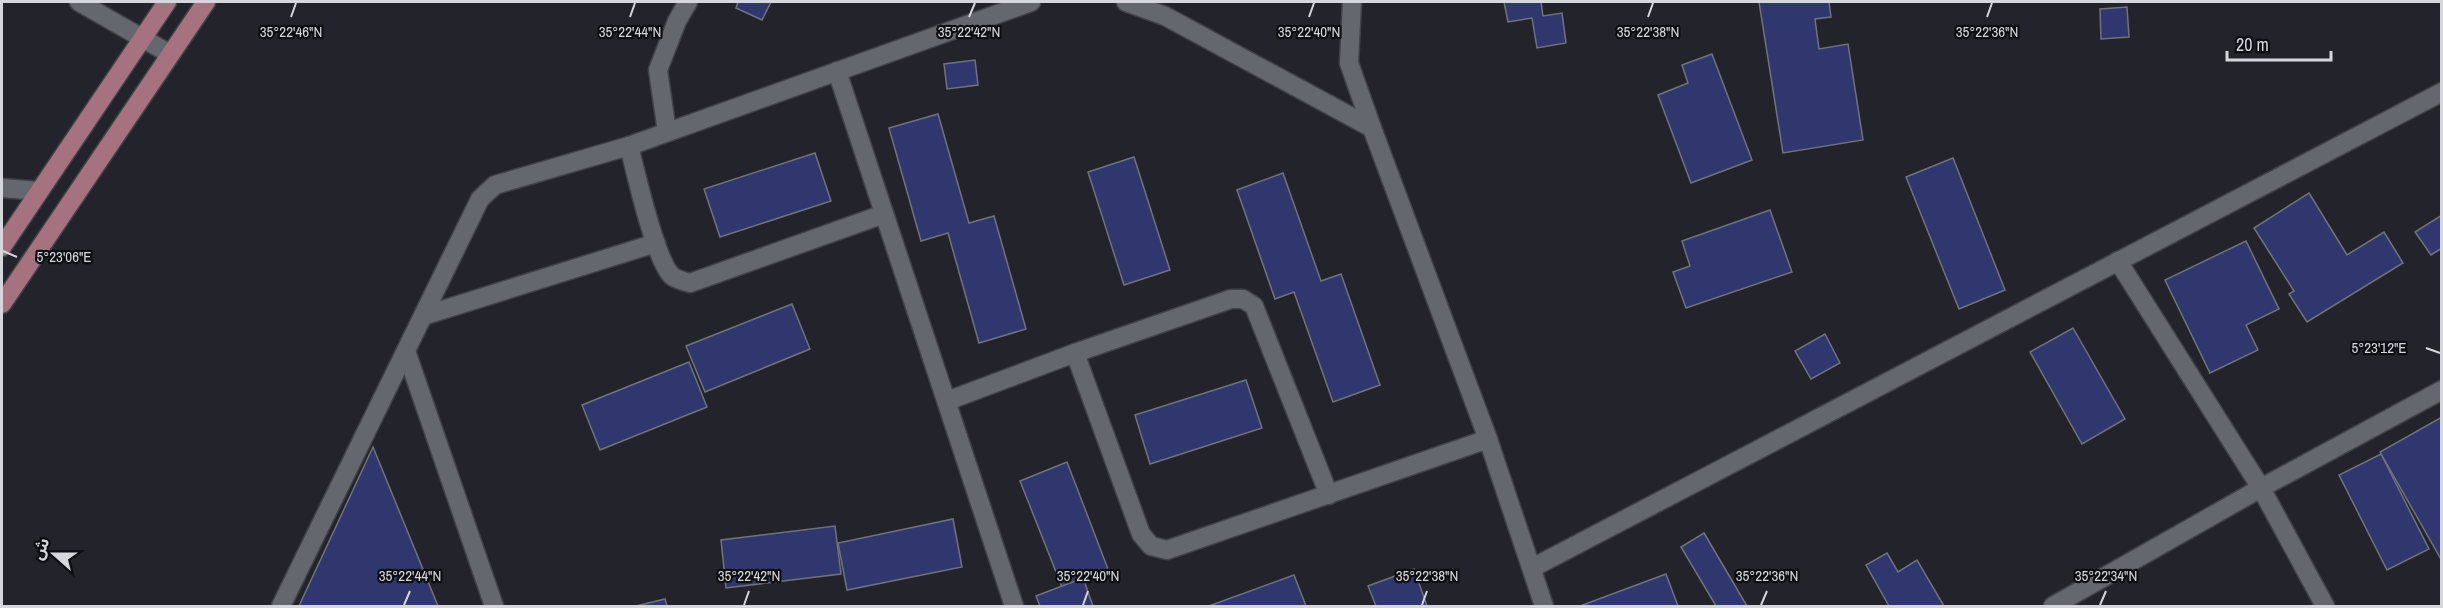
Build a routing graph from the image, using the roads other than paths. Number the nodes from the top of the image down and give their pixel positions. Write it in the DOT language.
graph roads {
  1 [pos="79,2"];
  2 [pos="167,2"];
  3 [pos="206,2"];
  4 [pos="688,2"];
  5 [pos="1031,2"];
  6 [pos="1126,2"];
  7 [pos="1352,2"];
  8 [pos="142,38"];
  9 [pos="170,54"];
  10 [pos="837,71"];
  11 [pos="2442,92"];
  12 [pos="1372,128"];
  13 [pos="667,132"];
  14 [pos="629,146"];
  15 [pos="2,189"];
  16 [pos="39,191"];
  17 [pos="884,214"];
  18 [pos="656,243"];
  19 [pos="2,247"];
  20 [pos="2118,261"];
  21 [pos="2,304"];
  22 [pos="423,316"];
  23 [pos="406,351"];
  24 [pos="1075,353"];
  25 [pos="2442,390"];
  26 [pos="947,401"];
  27 [pos="1488,439"];
  28 [pos="2261,488"];
  29 [pos="1329,495"];
  30 [pos="1532,568"];
  31 [pos="281,606"];
  32 [pos="494,606"];
  33 [pos="1014,606"];
  34 [pos="1544,606"];
  35 [pos="2054,606"];
  36 [pos="2325,606"];
  1 -- 8 [label="street"];
  2 -- 8 [label="main road"];
  3 -- 9 [label="main road"];
  4 -- 13 [label="street"];
  5 -- 10 [label="street"];
  6 -- 12 [label="street"];
  7 -- 12 [label="street"];
  8 -- 9 [label="street"];
  8 -- 16 [label="main road"];
  9 -- 21 [label="main road"];
  10 -- 13 [label="street"];
  10 -- 17 [label="street"];
  11 -- 20 [label="street"];
  12 -- 27 [label="street"];
  13 -- 14 [label="street"];
  14 -- 18 [label="street"];
  14 -- 22 [label="street"];
  15 -- 16 [label="street"];
  16 -- 19 [label="main road"];
  17 -- 18 [label="street"];
  17 -- 26 [label="street"];
  18 -- 22 [label="street"];
  20 -- 28 [label="street"];
  20 -- 30 [label="street"];
  22 -- 23 [label="street"];
  23 -- 31 [label="street"];
  23 -- 32 [label="street"];
  24 -- 26 [label="street"];
  24 -- 29 [label="street"];
  24 -- 29 [label="street"];
  25 -- 28 [label="street"];
  26 -- 33 [label="street"];
  27 -- 29 [label="street"];
  27 -- 30 [label="street"];
  28 -- 35 [label="street"];
  28 -- 36 [label="street"];
  30 -- 34 [label="street"];
}
